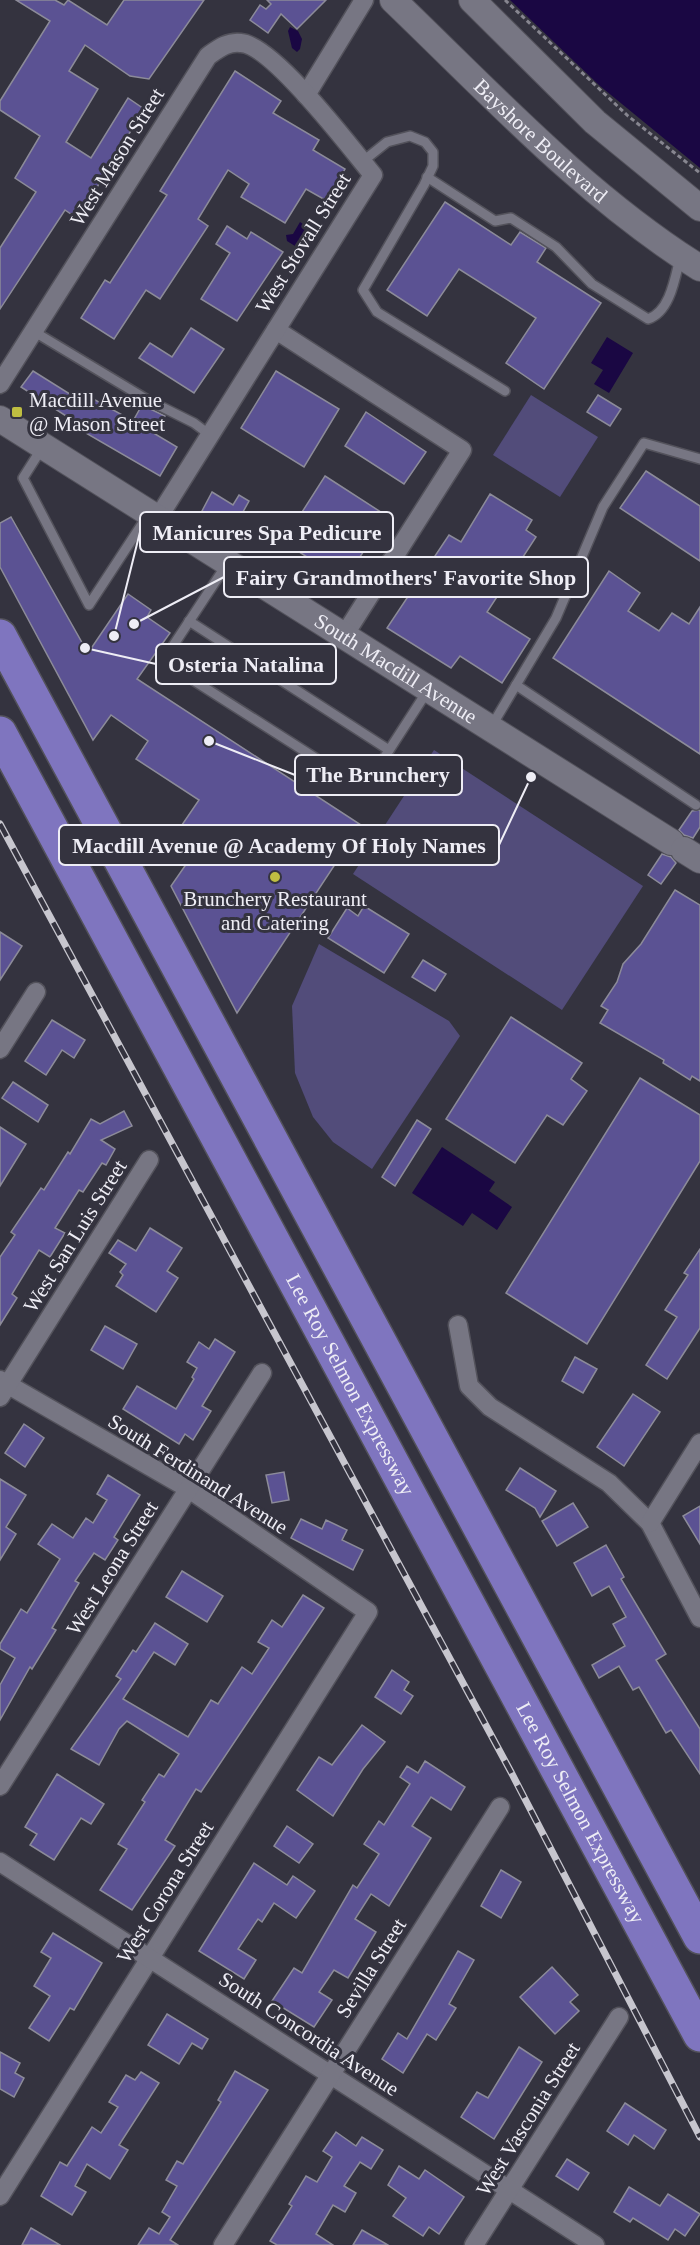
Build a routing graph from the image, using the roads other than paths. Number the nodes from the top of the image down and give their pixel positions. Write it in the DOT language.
graph roads {
  1 [pos="364,0"];
  2 [pos="393,0"];
  3 [pos="472,0"];
  4 [pos="306,95"];
  5 [pos="362,162"];
  6 [pos="428,177"];
  7 [pos="700,208"];
  8 [pos="690,262"];
  9 [pos="276,330"];
  10 [pos="33,331"];
  11 [pos="0,384"];
  12 [pos="505,391"];
  13 [pos="0,419"];
  14 [pos="210,435"];
  15 [pos="43,446"];
  16 [pos="700,459"];
  17 [pos="154,516"];
  18 [pos="228,562"];
  19 [pos="189,621"];
  20 [pos="345,634"];
  21 [pos="0,636"];
  22 [pos="516,685"];
  23 [pos="430,688"];
  24 [pos="491,727"];
  25 [pos="0,733"];
  26 [pos="389,750"];
  27 [pos="696,805"];
  28 [pos="685,851"];
  29 [pos="36,992"];
  30 [pos="0,1049"];
  31 [pos="149,1160"];
  32 [pos="458,1325"];
  33 [pos="262,1373"];
  34 [pos="3,1387"];
  35 [pos="700,1443"];
  36 [pos="189,1489"];
  37 [pos="650,1523"];
  38 [pos="368,1612"];
  39 [pos="700,1618"];
  40 [pos="0,1786"];
  41 [pos="500,1807"];
  42 [pos="0,1862"];
  43 [pos="700,1937"];
  44 [pos="150,1958"];
  45 [pos="619,2017"];
  46 [pos="700,2035"];
  47 [pos="330,2075"];
  48 [pos="509,2190"];
  49 [pos="0,2196"];
  50 [pos="223,2245"];
  51 [pos="474,2245"];
  52 [pos="595,2245"];
  1 -- 4 [label="street"];
  2 -- 8 [label="street, Bayshore Boulevard"];
  3 -- 7 [label="street"];
  4 -- 5 [label="street, West Stovall Street"];
  4 -- 10 [label="street, West Mason Street"];
  5 -- 6 [label="lane"];
  5 -- 9 [label="street, West Stovall Street"];
  6 -- 8 [label="lane"];
  6 -- 12 [label="lane"];
  9 -- 14 [label="street, West Stovall Street"];
  9 -- 20 [label="street"];
  10 -- 11 [label="street, West Mason Street"];
  10 -- 14 [label="lane"];
  13 -- 15 [label="street, South Macdill Avenue"];
  14 -- 17 [label="street, West Stovall Street"];
  15 -- 17 [label="street, South Macdill Avenue"];
  15 -- 17 [label="lane"];
  16 -- 22 [label="lane"];
  17 -- 18 [label="street, South Macdill Avenue"];
  18 -- 19 [label="lane"];
  18 -- 20 [label="street, South Macdill Avenue"];
  19 -- 26 [label="lane"];
  19 -- 26 [label="lane"];
  20 -- 23 [label="street, South Macdill Avenue"];
  21 -- 43 [label="highway"];
  22 -- 24 [label="lane"];
  22 -- 27 [label="lane"];
  23 -- 24 [label="street, South Macdill Avenue"];
  23 -- 26 [label="lane"];
  24 -- 28 [label="street, South Macdill Avenue"];
  25 -- 46 [label="highway, Lee Roy Selmon Expressway"];
  29 -- 30 [label="street"];
  31 -- 34 [label="street, West San Luis Street"];
  32 -- 37 [label="street"];
  33 -- 36 [label="street, West Leona Street"];
  34 -- 36 [label="street, South Ferdinand Avenue"];
  35 -- 37 [label="street"];
  36 -- 38 [label="street, South Ferdinand Avenue"];
  36 -- 40 [label="street, West Leona Street"];
  37 -- 39 [label="street"];
  38 -- 44 [label="street, West Corona Street"];
  41 -- 47 [label="street, Sevilla Street"];
  42 -- 44 [label="street, South Concordia Avenue"];
  44 -- 47 [label="street, South Concordia Avenue"];
  44 -- 49 [label="street, West Corona Street"];
  45 -- 48 [label="street, West Vasconia Street"];
  47 -- 48 [label="street, South Concordia Avenue"];
  47 -- 50 [label="street, Sevilla Street"];
  48 -- 51 [label="street, West Vasconia Street"];
  48 -- 52 [label="street, South Concordia Avenue"];
}
